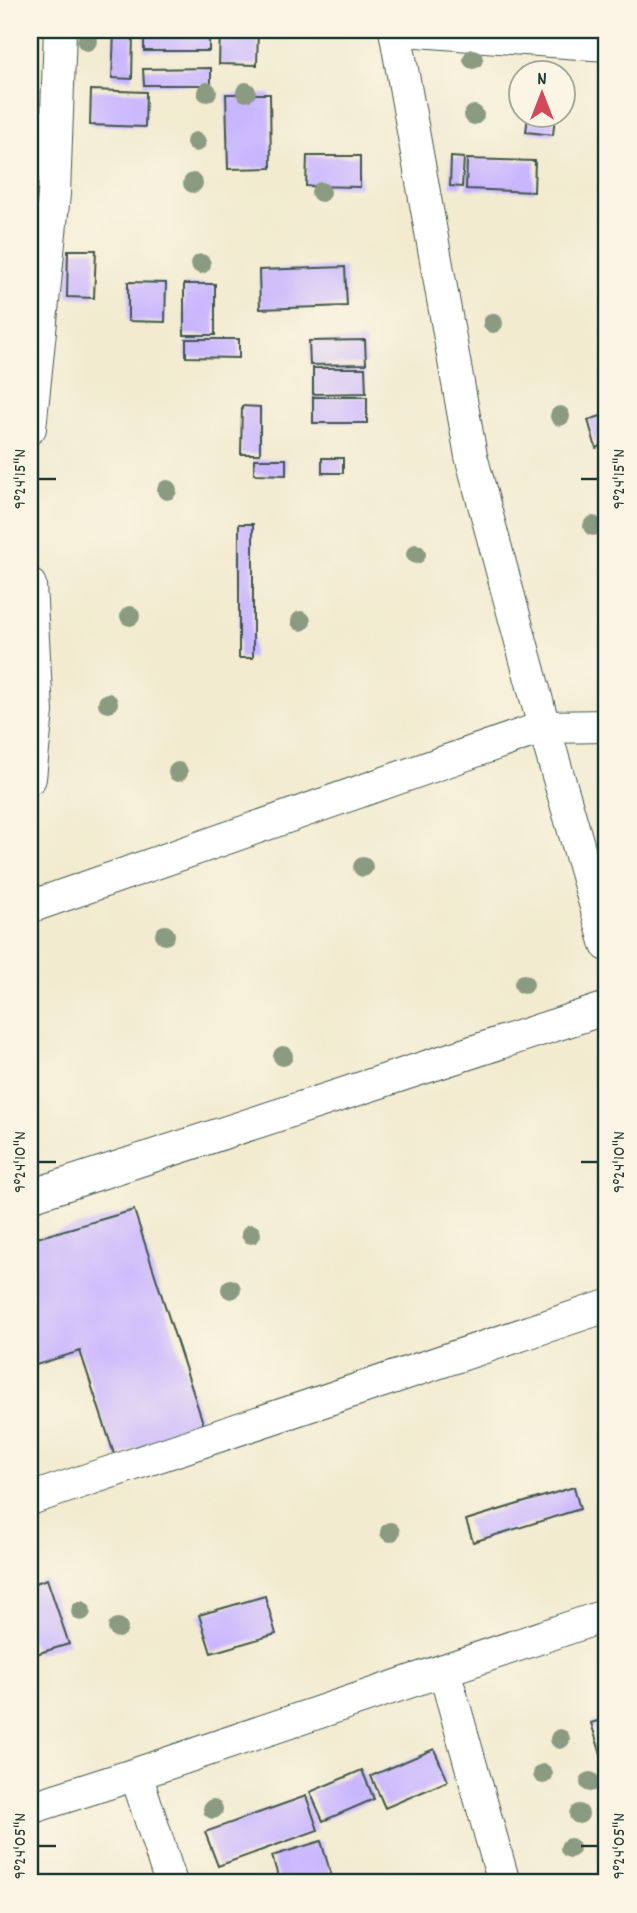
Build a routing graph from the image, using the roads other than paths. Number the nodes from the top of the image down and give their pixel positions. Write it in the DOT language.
graph roads {
  1 [pos="60,30"];
  2 [pos="396,30"];
  3 [pos="404,30"];
  4 [pos="592,39"];
  5 [pos="30,428"];
  6 [pos="30,585"];
  7 [pos="607,726"];
  8 [pos="544,727"];
  9 [pos="30,778"];
  10 [pos="30,907"];
  11 [pos="602,911"];
  12 [pos="607,945"];
  13 [pos="607,1008"];
  14 [pos="30,1196"];
  15 [pos="607,1306"];
  16 [pos="30,1499"];
  17 [pos="607,1615"];
  18 [pos="444,1670"];
  19 [pos="136,1774"];
  20 [pos="30,1808"];
  21 [pos="171,1883"];
  22 [pos="504,1883"];
  1 -- 5 [label="street"];
  2 -- 8 [label="street"];
  3 -- 4 [label="street"];
  6 -- 9 [label="street"];
  7 -- 8 [label="street"];
  8 -- 10 [label="street"];
  8 -- 11 [label="street"];
  11 -- 12 [label="street"];
  13 -- 14 [label="street"];
  15 -- 16 [label="street"];
  17 -- 18 [label="street"];
  18 -- 19 [label="street"];
  18 -- 22 [label="street"];
  19 -- 20 [label="street"];
  19 -- 21 [label="street"];
}
